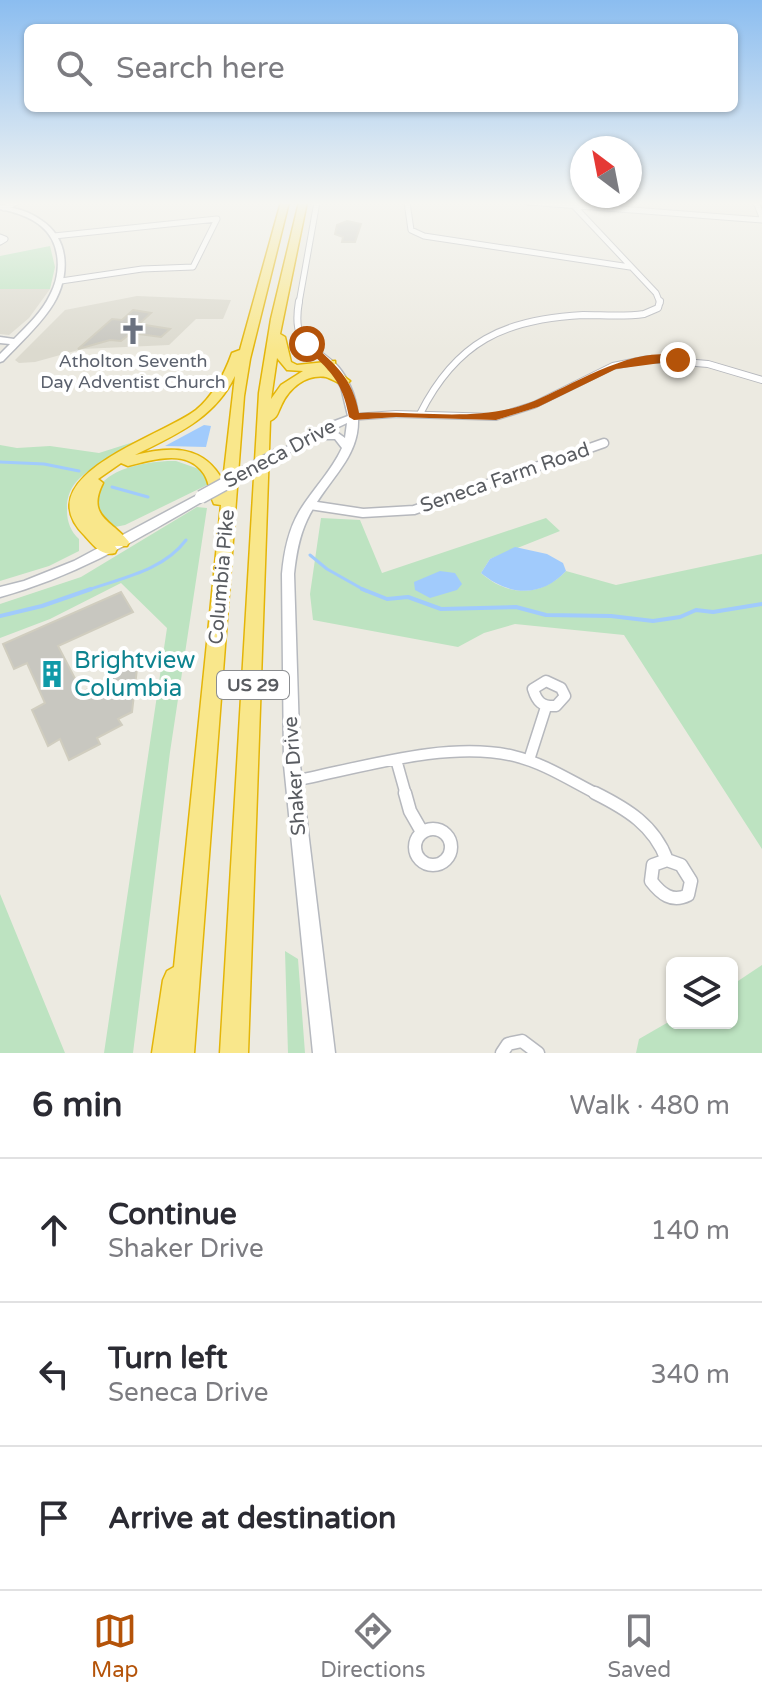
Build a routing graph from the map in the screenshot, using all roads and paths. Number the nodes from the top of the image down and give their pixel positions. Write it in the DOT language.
graph roads {
  1 [pos="60,251"];
  2 [pos="201,251"];
  3 [pos="272,251"];
  4 [pos="292,251"];
  5 [pos="308,251"];
  6 [pos="525,251"];
  7 [pos="616,251"];
  8 [pos="631,267"];
  9 [pos="61,281"];
  10 [pos="258,303"];
  11 [pos="277,319"];
  12 [pos="0,340"];
  13 [pos="16,342"];
  14 [pos="0,359"];
  15 [pos="330,362"];
  16 [pos="300,377"];
  17 [pos="762,380"];
  18 [pos="344,381"];
  19 [pos="420,414"];
  20 [pos="354,417"];
  21 [pos="263,437"];
  22 [pos="303,440"];
  23 [pos="604,443"];
  24 [pos="348,448"];
  25 [pos="310,505"];
  26 [pos="115,545"];
  27 [pos="222,571"];
  28 [pos="0,592"];
  29 [pos="546,707"];
  30 [pos="529,760"];
  31 [pos="397,763"];
  32 [pos="205,764"];
  33 [pos="293,781"];
  34 [pos="422,832"];
  35 [pos="667,860"];
  36 [pos="244,901"];
  37 [pos="166,1053"];
  38 [pos="180,1053"];
  39 [pos="234,1053"];
  40 [pos="244,1053"];
  41 [pos="324,1053"];
  42 [pos="502,1053"];
  43 [pos="538,1053"];
  1 -- 9 [label="street"];
  2 -- 9 [label="street"];
  3 -- 10 [label="highway, Columbia Pike / US 29"];
  4 -- 11 [label="highway, Columbia Pike / US 29"];
  5 -- 15 [label="street, Shaker Drive"];
  6 -- 8 [label="street"];
  7 -- 8 [label="street"];
  8 -- 19 [label="street"];
  9 -- 13 [label="street"];
  10 -- 26 [label="highway"];
  10 -- 27 [label="highway, Columbia Pike / US 29"];
  11 -- 15 [label="highway"];
  11 -- 21 [label="highway, Columbia Pike / US 29"];
  12 -- 13 [label="street"];
  13 -- 14 [label="street"];
  15 -- 16 [label="highway"];
  15 -- 18 [label="street, Shaker Drive"];
  16 -- 18 [label="highway"];
  16 -- 21 [label="highway"];
  17 -- 19 [label="street, Seneca Drive"];
  18 -- 20 [label="street, Shaker Drive"];
  19 -- 20 [label="street, Seneca Drive"];
  20 -- 22 [label="street, Seneca Drive"];
  20 -- 24 [label="street, Shaker Drive"];
  21 -- 36 [label="highway, Columbia Pike / US 29"];
  22 -- 24 [label="street"];
  22 -- 26 [label="street, Seneca Drive, bridge"];
  23 -- 25 [label="street, Seneca Farm Road"];
  24 -- 25 [label="street, Shaker Drive"];
  25 -- 33 [label="street, Shaker Drive"];
  26 -- 27 [label="highway"];
  26 -- 28 [label="street, Seneca Drive"];
  27 -- 32 [label="highway, Columbia Pike / US 29"];
  29 -- 30 [label="street"];
  30 -- 31 [label="street"];
  30 -- 35 [label="street"];
  31 -- 33 [label="street"];
  31 -- 34 [label="street"];
  32 -- 37 [label="highway"];
  32 -- 38 [label="highway, Columbia Pike / US 29"];
  33 -- 41 [label="street, Shaker Drive"];
  36 -- 39 [label="highway, Columbia Pike / US 29"];
  36 -- 40 [label="highway"];
  42 -- 43 [label="street"];
}
